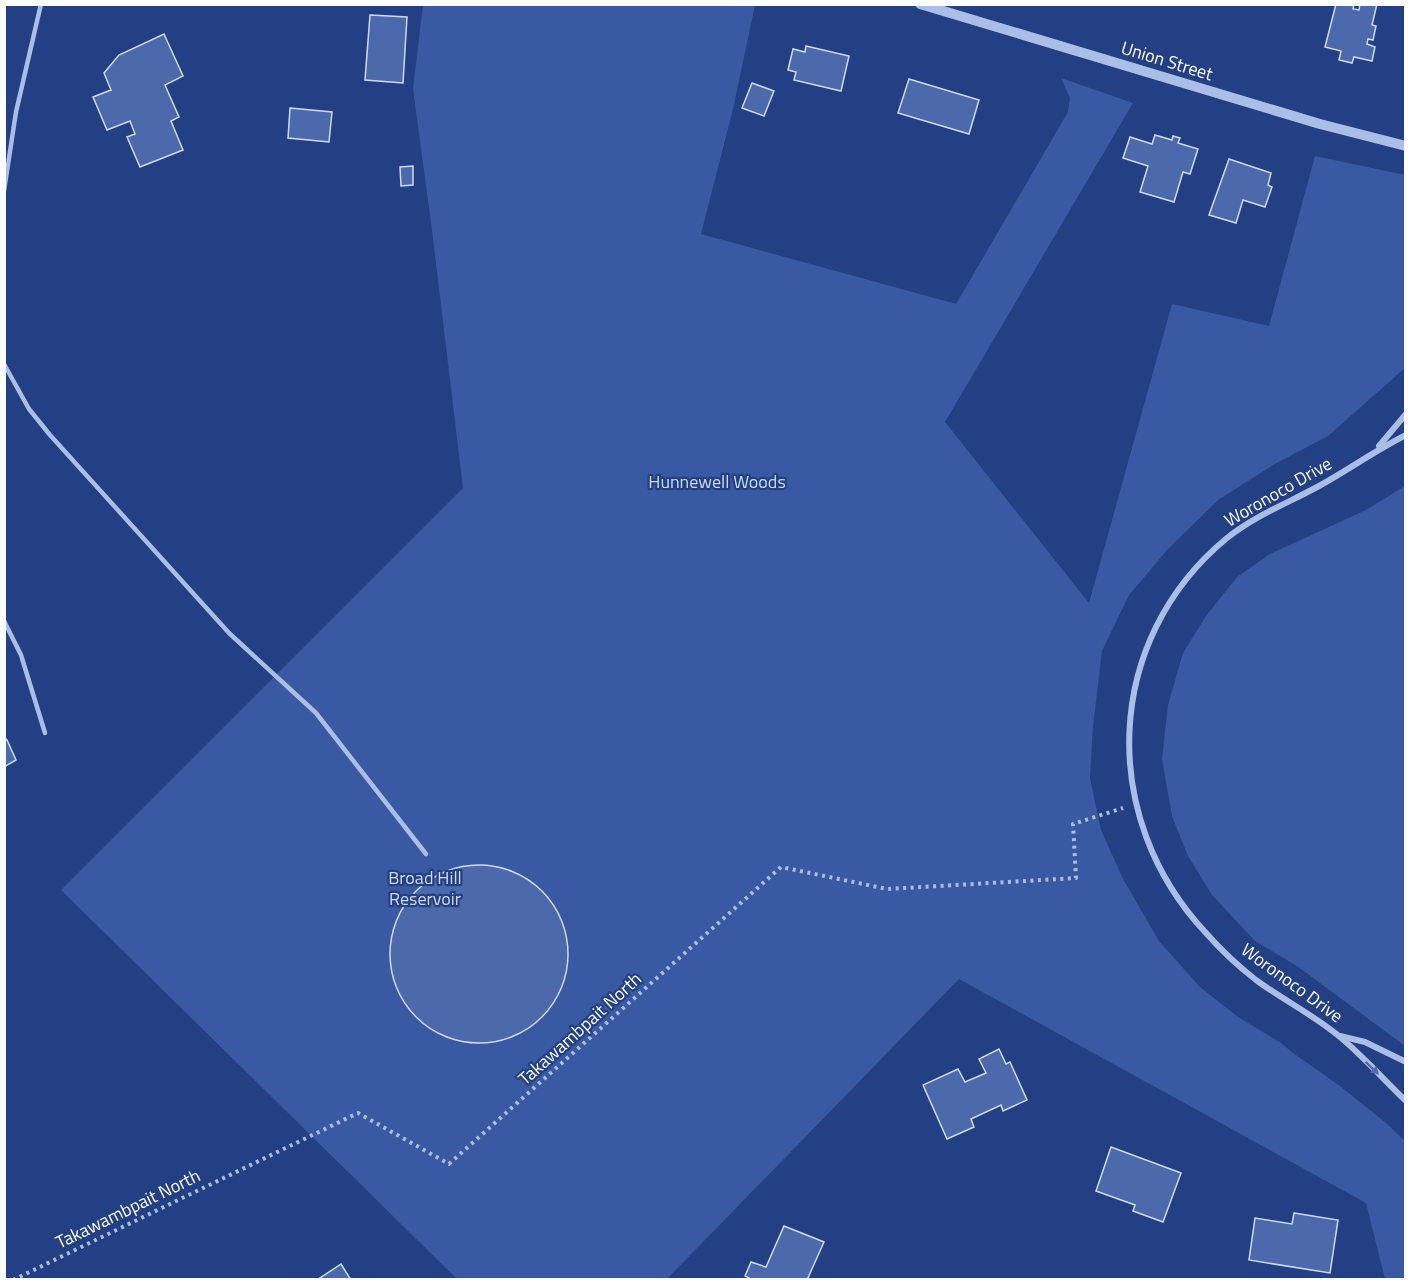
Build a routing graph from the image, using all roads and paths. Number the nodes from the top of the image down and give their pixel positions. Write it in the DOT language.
graph roads {
  1 [pos="41,4"];
  2 [pos="920,4"];
  3 [pos="1406,146"];
  4 [pos="4,191"];
  5 [pos="4,364"];
  6 [pos="1406,414"];
  7 [pos="1406,435"];
  8 [pos="1376,450"];
  9 [pos="4,621"];
  10 [pos="45,733"];
  11 [pos="1135,804"];
  12 [pos="426,854"];
  13 [pos="1339,1036"];
  14 [pos="1406,1062"];
  15 [pos="1406,1101"];
  16 [pos="13,1280"];
  1 -- 4 [label="lane"];
  2 -- 3 [label="street, Union Street"];
  5 -- 12 [label="lane"];
  6 -- 8 [label="street, Woronoco Drive"];
  7 -- 8 [label="street, Woronoco Drive"];
  8 -- 11 [label="street, Woronoco Drive"];
  9 -- 10 [label="lane"];
  11 -- 13 [label="street, Woronoco Drive"];
  11 -- 16 [label="path, Takawambpait North"];
  13 -- 14 [label="street, Woronoco Drive"];
  13 -- 15 [label="street, Woronoco Drive, one-way"];
}
